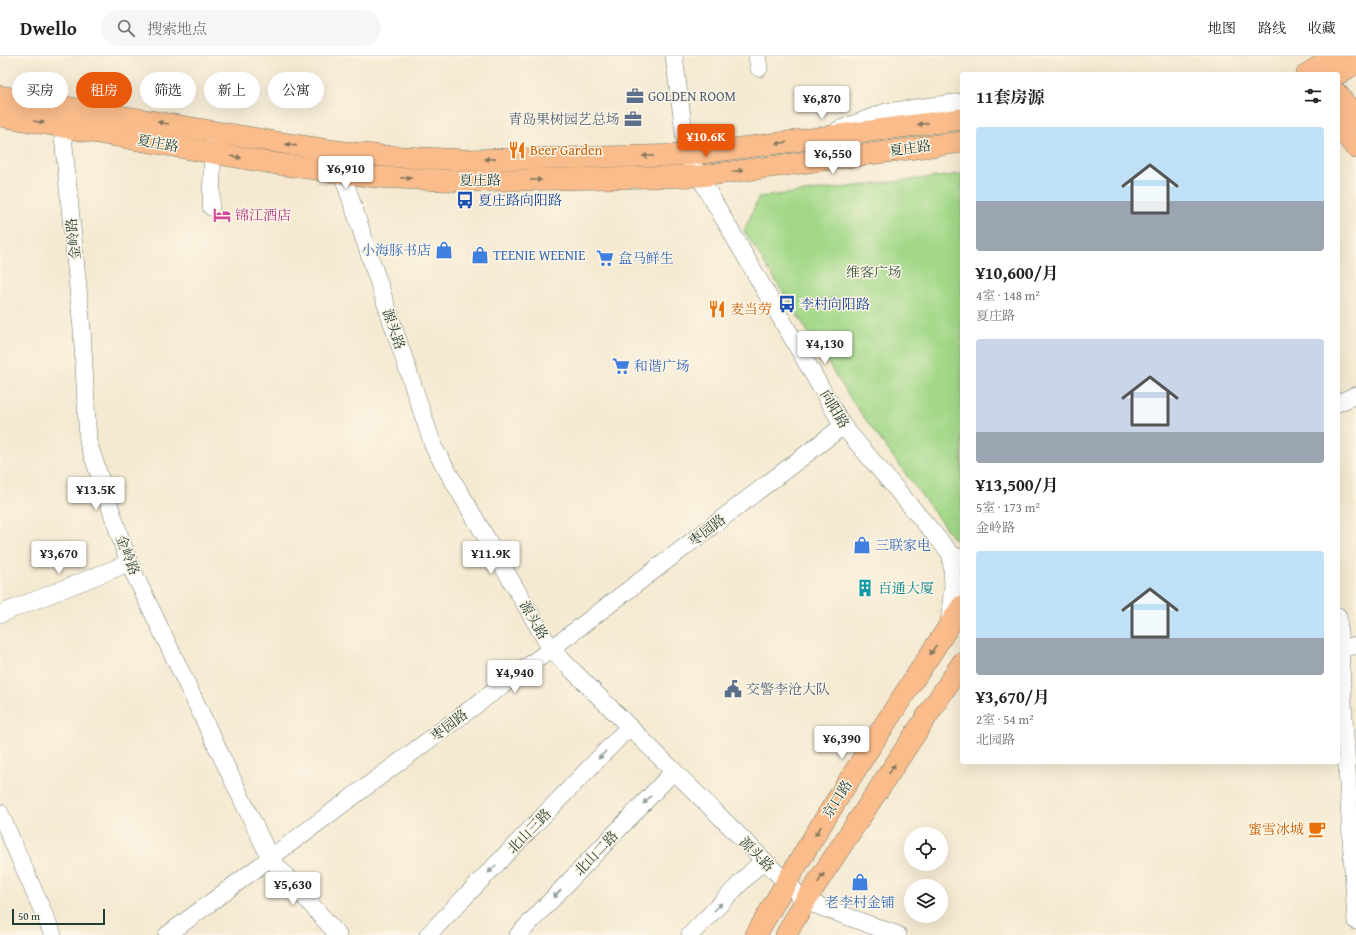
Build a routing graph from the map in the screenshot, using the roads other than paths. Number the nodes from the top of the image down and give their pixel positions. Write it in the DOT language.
graph roads {
  1 [pos="674,56"];
  2 [pos="1336,56"];
  3 [pos="1356,63"];
  4 [pos="1315,72"];
  5 [pos="1340,73"];
  6 [pos="0,96"];
  7 [pos="1340,97"];
  8 [pos="960,102"];
  9 [pos="0,116"];
  10 [pos="960,119"];
  11 [pos="1356,119"];
  12 [pos="62,126"];
  13 [pos="1340,128"];
  14 [pos="214,132"];
  15 [pos="821,137"];
  16 [pos="960,142"];
  17 [pos="1356,148"];
  18 [pos="336,151"];
  19 [pos="213,152"];
  20 [pos="687,155"];
  21 [pos="341,172"];
  22 [pos="700,176"];
  23 [pos="211,207"];
  24 [pos="1356,395"];
  25 [pos="1340,402"];
  26 [pos="843,426"];
  27 [pos="956,556"];
  28 [pos="129,563"];
  29 [pos="960,609"];
  30 [pos="0,614"];
  31 [pos="950,625"];
  32 [pos="1340,625"];
  33 [pos="551,649"];
  34 [pos="1345,649"];
  35 [pos="960,666"];
  36 [pos="629,727"];
  37 [pos="674,771"];
  38 [pos="0,813"];
  39 [pos="270,858"];
  40 [pos="763,860"];
  41 [pos="786,882"];
  42 [pos="805,901"];
  43 [pos="1356,921"];
  44 [pos="53,935"];
  45 [pos="167,935"];
  46 [pos="338,935"];
  47 [pos="428,935"];
  48 [pos="518,935"];
  49 [pos="690,935"];
  50 [pos="756,935"];
  51 [pos="786,935"];
  52 [pos="898,935"];
  1 -- 20 [label="street"];
  2 -- 4 [label="main road"];
  3 -- 5 [label="main road"];
  14 -- 6 [label="main road, 夏庄路, one-way"];
  7 -- 11 [label="main road"];
  8 -- 15 [label="street"];
  9 -- 12 [label="main road, 夏庄路, one-way"];
  10 -- 15 [label="main road, 夏庄路, one-way"];
  12 -- 19 [label="main road, 夏庄路"];
  12 -- 28 [label="street, 金岭路"];
  13 -- 17 [label="main road"];
  18 -- 14 [label="main road, 夏庄路, one-way"];
  14 -- 19 [label="street"];
  15 -- 20 [label="main road, 夏庄路, one-way"];
  22 -- 16 [label="main road, 夏庄路, one-way"];
  20 -- 18 [label="main road, 夏庄路, one-way"];
  18 -- 21 [label="street, 源头路"];
  19 -- 21 [label="main road, 夏庄路, one-way"];
  19 -- 23 [label="street"];
  20 -- 22 [label="street, 向阳路"];
  21 -- 22 [label="main road, 夏庄路, one-way"];
  21 -- 33 [label="street, 源头路"];
  22 -- 26 [label="street, 向阳路"];
  24 -- 25 [label="street"];
  26 -- 27 [label="street, 向阳路"];
  26 -- 33 [label="street, 枣园路"];
  27 -- 31 [label="street"];
  28 -- 30 [label="street"];
  28 -- 39 [label="street, 金岭路"];
  29 -- 31 [label="main road, 京口路"];
  31 -- 41 [label="main road, 京口路, one-way"];
  32 -- 34 [label="street"];
  33 -- 36 [label="street, 源头路"];
  33 -- 39 [label="street, 枣园路"];
  34 -- 43 [label="street"];
  42 -- 35 [label="main road, 京口路, one-way"];
  36 -- 37 [label="street, 源头路"];
  36 -- 47 [label="street, 北山三路, one-way"];
  37 -- 40 [label="street, 源头路"];
  37 -- 48 [label="street, 北山二路, one-way"];
  38 -- 44 [label="street"];
  39 -- 45 [label="street, 枣园路"];
  39 -- 46 [label="street, 金岭路"];
  40 -- 41 [label="street, 源头路"];
  49 -- 40 [label="street, one-way"];
  41 -- 42 [label="street, 源头路"];
  41 -- 50 [label="main road, 京口路"];
  42 -- 51 [label="main road, 京口路"];
  42 -- 52 [label="street"];
}
